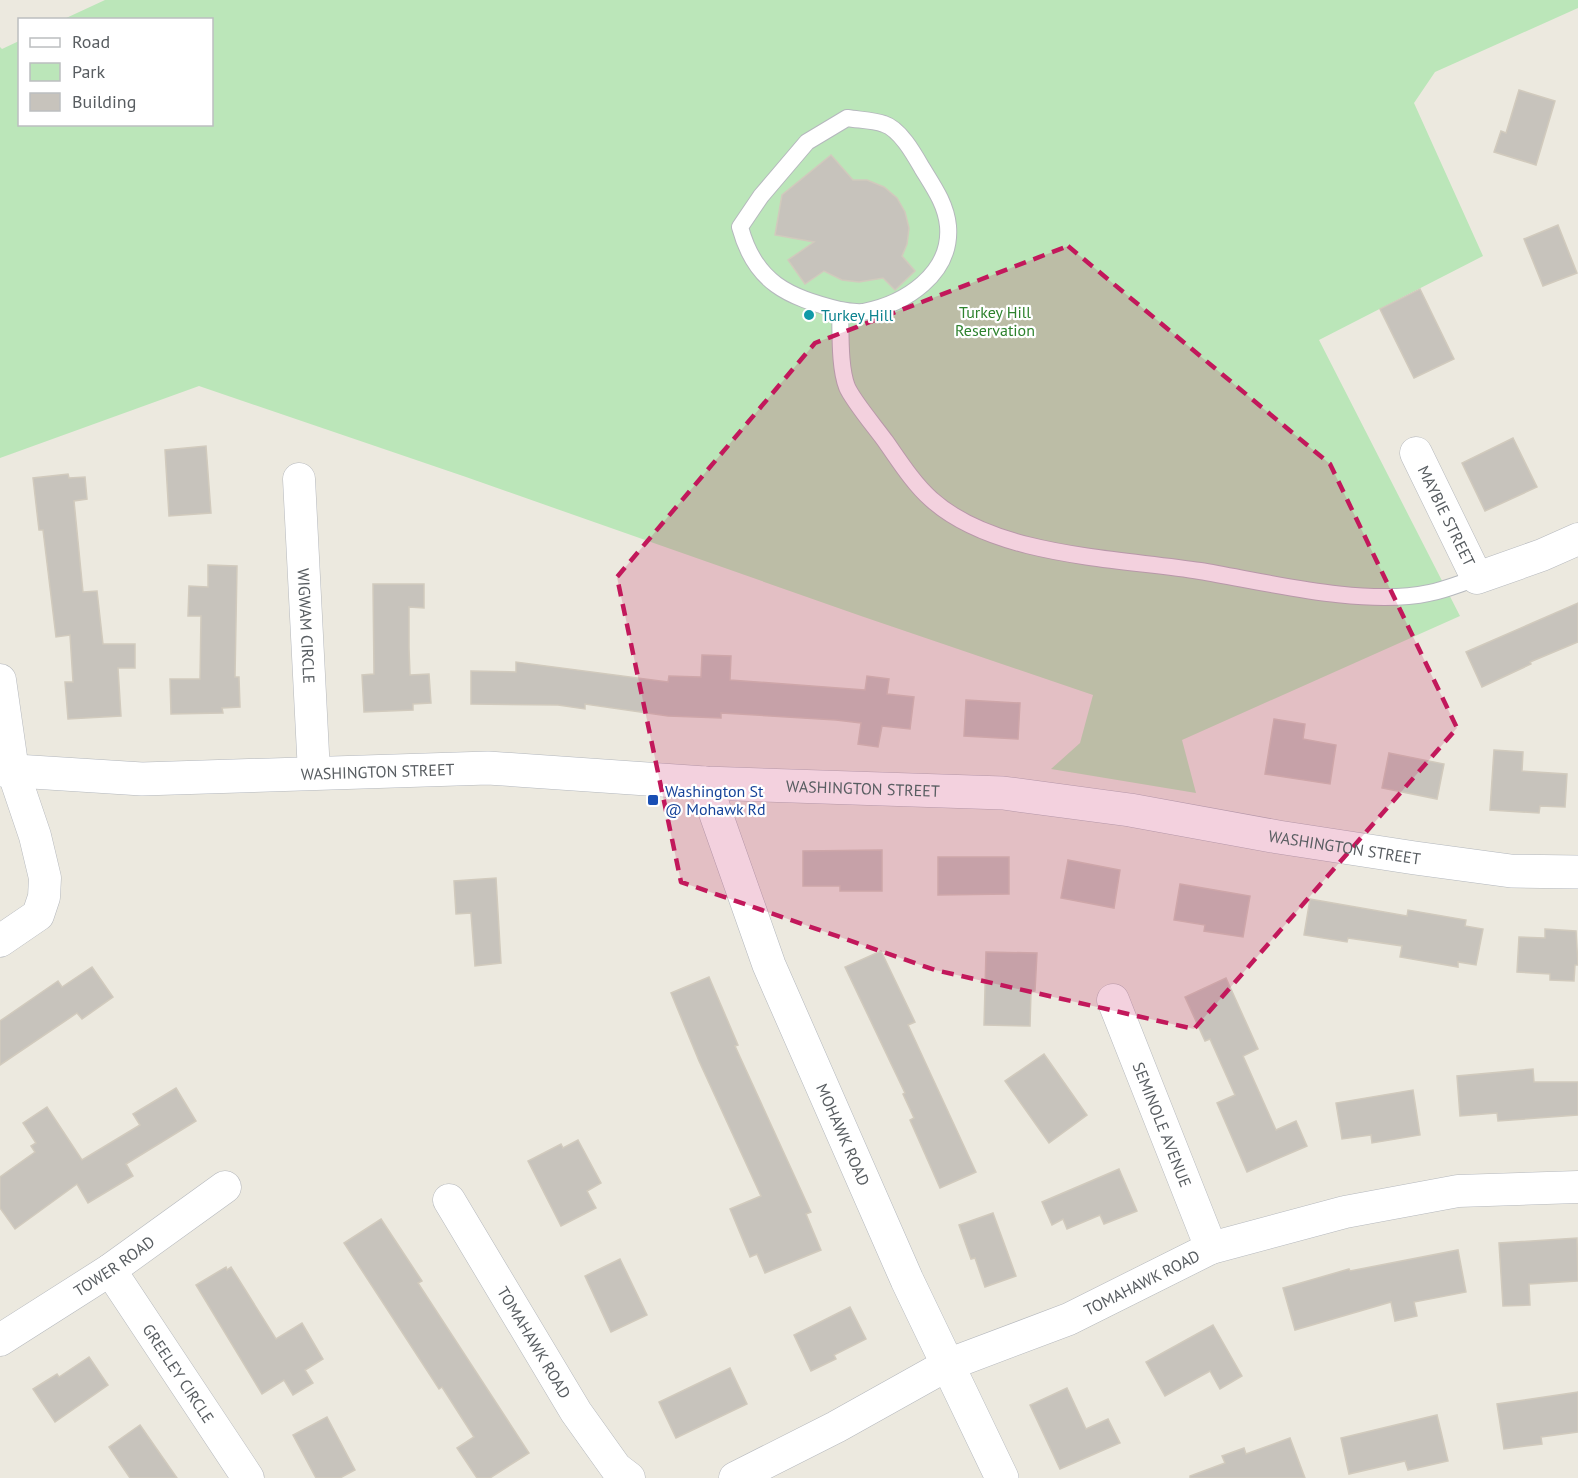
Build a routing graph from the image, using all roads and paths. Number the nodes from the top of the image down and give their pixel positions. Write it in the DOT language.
graph roads {
  1 [pos="840,310"];
  2 [pos="1416,453"];
  3 [pos="299,479"];
  4 [pos="1578,539"];
  5 [pos="1477,578"];
  6 [pos="0,680"];
  7 [pos="6,771"];
  8 [pos="314,773"];
  9 [pos="705,783"];
  10 [pos="1578,872"];
  11 [pos="0,941"];
  12 [pos="1113,1000"];
  13 [pos="225,1187"];
  14 [pos="1578,1187"];
  15 [pos="449,1200"];
  16 [pos="1211,1248"];
  17 [pos="110,1270"];
  18 [pos="0,1340"];
  19 [pos="947,1365"];
  20 [pos="248,1478"];
  21 [pos="628,1478"];
  22 [pos="735,1478"];
  23 [pos="1002,1478"];
  1 -- 1 [label="lane"];
  1 -- 5 [label="lane"];
  2 -- 5 [label="street, MAYBIE STREET"];
  3 -- 8 [label="street, WIGWAM CIRCLE"];
  4 -- 5 [label="street"];
  6 -- 7 [label="street"];
  7 -- 8 [label="street, WASHINGTON STREET"];
  7 -- 11 [label="street"];
  8 -- 9 [label="street, WASHINGTON STREET"];
  9 -- 10 [label="street, WASHINGTON STREET"];
  9 -- 19 [label="street, MOHAWK ROAD"];
  12 -- 16 [label="street, SEMINOLE AVENUE"];
  13 -- 17 [label="street, TOWER ROAD"];
  14 -- 16 [label="street, TOMAHAWK ROAD"];
  15 -- 21 [label="street, TOMAHAWK ROAD"];
  16 -- 19 [label="street, TOMAHAWK ROAD"];
  17 -- 18 [label="street, TOWER ROAD"];
  17 -- 20 [label="street, GREELEY CIRCLE"];
  19 -- 22 [label="street, TOMAHAWK ROAD"];
  19 -- 23 [label="street, MOHAWK ROAD"];
}
